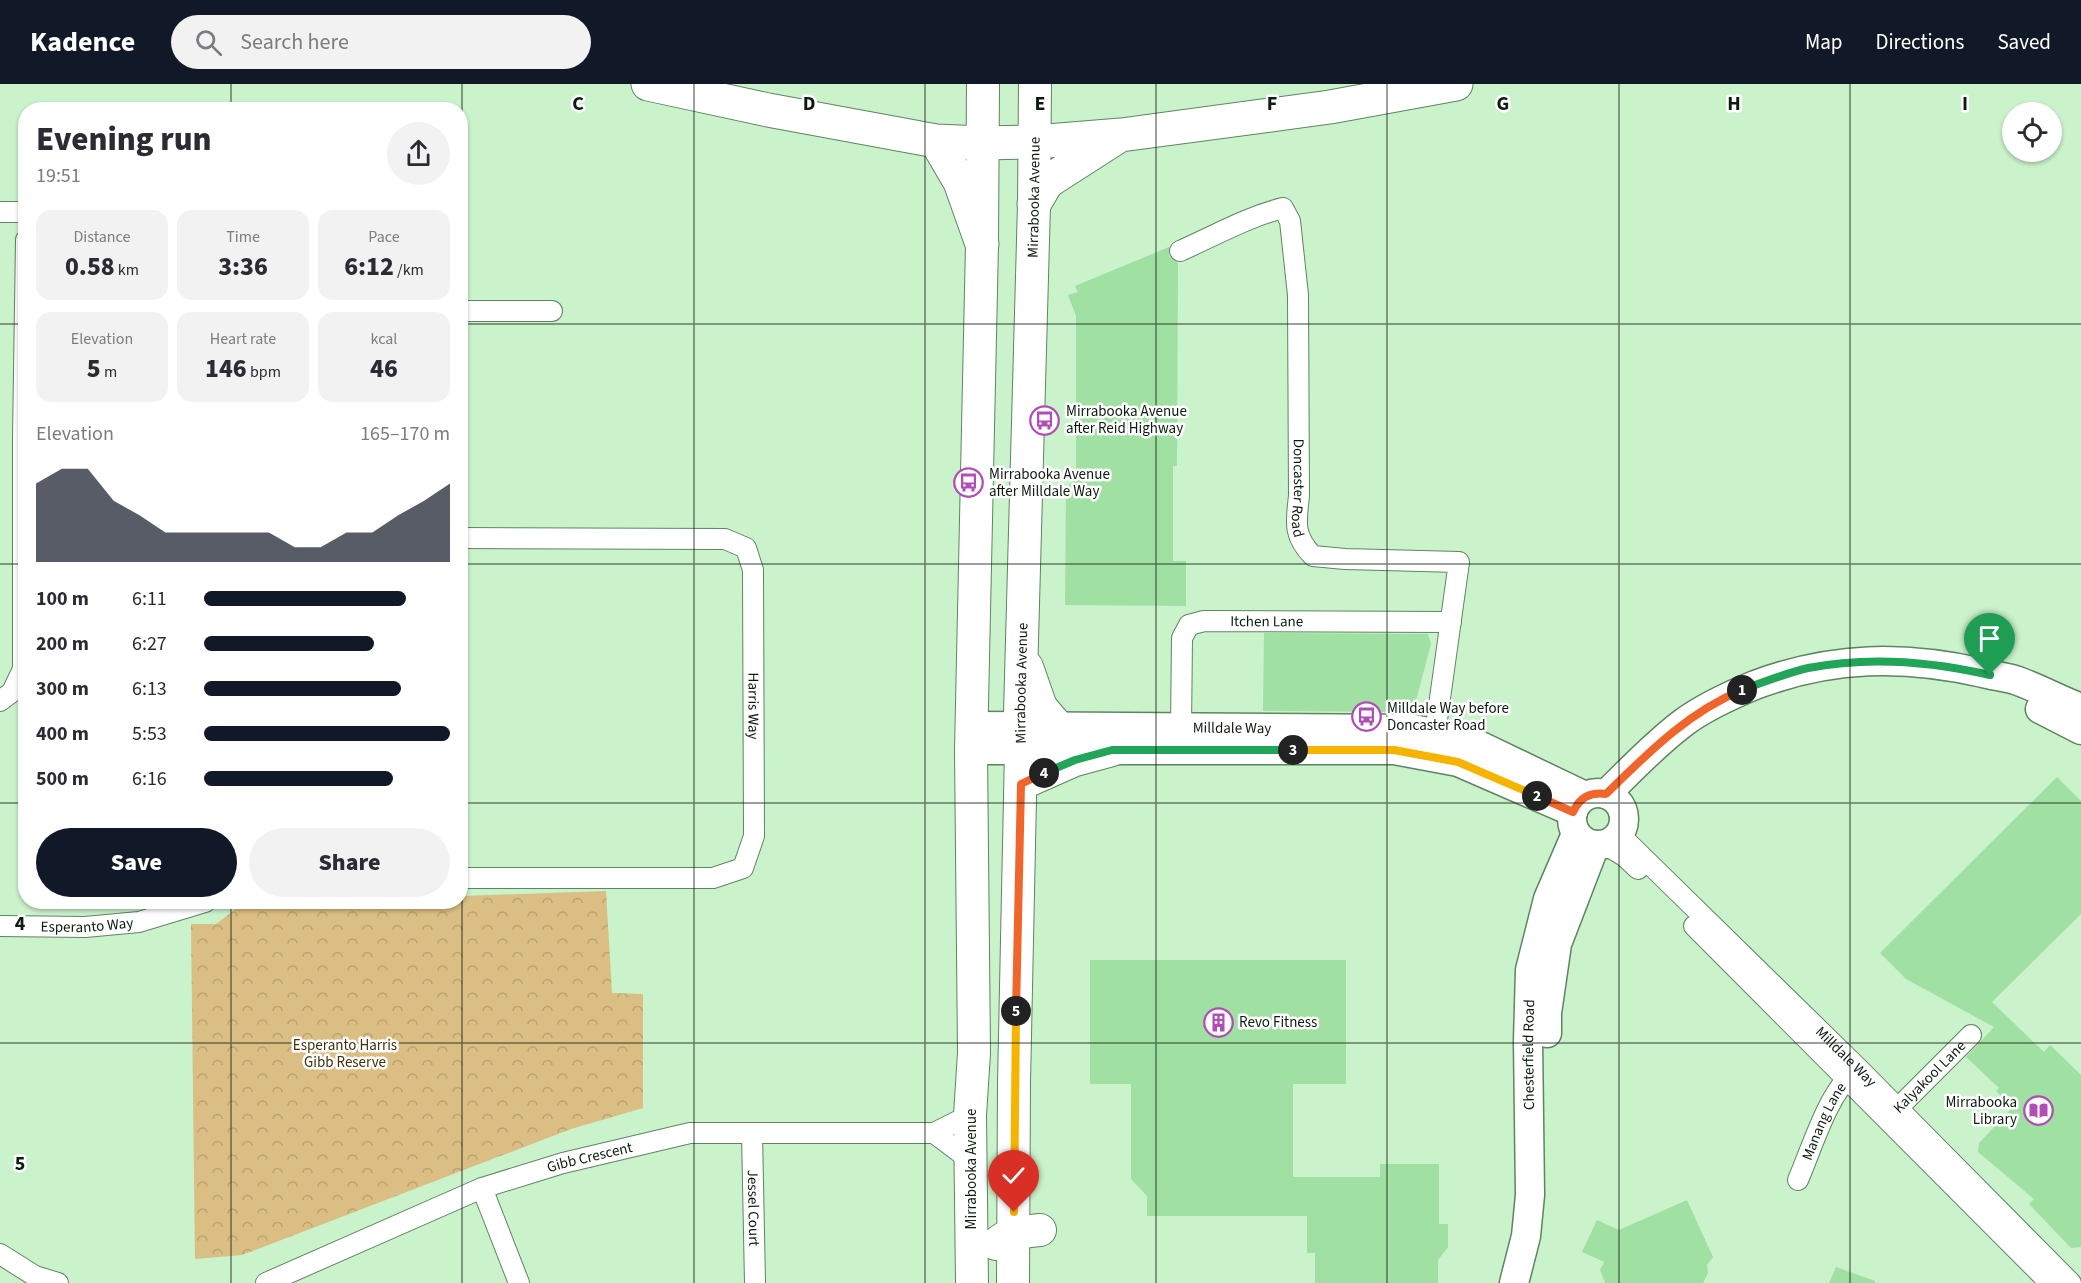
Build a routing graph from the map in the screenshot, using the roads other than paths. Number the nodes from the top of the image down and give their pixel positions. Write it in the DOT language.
graph roads {
  1 [pos="648,84"];
  2 [pos="983,84"];
  3 [pos="1035,84"];
  4 [pos="1456,84"];
  5 [pos="1121,135"];
  6 [pos="936,141"];
  7 [pos="1035,142"];
  8 [pos="983,143"];
  9 [pos="1034,204"];
  10 [pos="0,212"];
  11 [pos="18,212"];
  12 [pos="982,244"];
  13 [pos="1180,251"];
  14 [pos="468,311"];
  15 [pos="552,311"];
  16 [pos="1029,386"];
  17 [pos="977,503"];
  18 [pos="468,538"];
  19 [pos="1450,622"];
  20 [pos="1022,646"];
  21 [pos="18,680"];
  22 [pos="1987,683"];
  23 [pos="0,701"];
  24 [pos="2081,708"];
  25 [pos="1058,727"];
  26 [pos="1181,728"];
  27 [pos="2081,730"];
  28 [pos="1435,734"];
  29 [pos="971,738"];
  30 [pos="1021,739"];
  31 [pos="1112,750"];
  32 [pos="1021,784"];
  33 [pos="1597,821"];
  34 [pos="468,878"];
  35 [pos="182,909"];
  36 [pos="0,926"];
  37 [pos="1971,1035"];
  38 [pos="974,1053"];
  39 [pos="1852,1073"];
  40 [pos="1014,1083"];
  41 [pos="1892,1114"];
  42 [pos="970,1115"];
  43 [pos="753,1132"];
  44 [pos="934,1133"];
  45 [pos="970,1160"];
  46 [pos="1798,1180"];
  47 [pos="482,1188"];
  48 [pos="1027,1232"];
  49 [pos="0,1254"];
  50 [pos="289,1279"];
  51 [pos="58,1283"];
  52 [pos="266,1283"];
  53 [pos="519,1283"];
  54 [pos="755,1283"];
  55 [pos="972,1283"];
  56 [pos="985,1283"];
  57 [pos="1013,1283"];
  58 [pos="1514,1283"];
  59 [pos="1528,1283"];
  60 [pos="2050,1283"];
  61 [pos="2072,1283"];
  1 -- 6 [label="highway"];
  2 -- 8 [label="main road, Mirrabooka Avenue"];
  3 -- 7 [label="main road, Mirrabooka Avenue"];
  4 -- 5 [label="highway"];
  5 -- 7 [label="highway"];
  5 -- 9 [label="highway"];
  6 -- 8 [label="highway"];
  6 -- 12 [label="highway"];
  7 -- 8 [label="highway"];
  7 -- 9 [label="main road, Mirrabooka Avenue"];
  8 -- 12 [label="main road, Mirrabooka Avenue"];
  9 -- 16 [label="main road, Mirrabooka Avenue"];
  10 -- 11 [label="street"];
  12 -- 17 [label="main road, Mirrabooka Avenue"];
  13 -- 19 [label="street, Doncaster Road"];
  14 -- 15 [label="street"];
  16 -- 17 [label="main road"];
  16 -- 20 [label="main road, Mirrabooka Avenue"];
  17 -- 29 [label="main road, Mirrabooka Avenue"];
  18 -- 34 [label="street, Harris Way"];
  19 -- 26 [label="street, Itchen Lane"];
  19 -- 28 [label="street, Doncaster Road"];
  20 -- 25 [label="main road"];
  20 -- 30 [label="main road, Mirrabooka Avenue"];
  21 -- 23 [label="street"];
  22 -- 24 [label="street, Chesterfield Road"];
  22 -- 27 [label="street, Chesterfield Road"];
  22 -- 33 [label="street, Chesterfield Road"];
  25 -- 26 [label="street, Milldale Way"];
  25 -- 30 [label="street, Milldale Way"];
  26 -- 28 [label="street, Milldale Way"];
  28 -- 33 [label="street, Milldale Way"];
  29 -- 30 [label="street, Milldale Way"];
  29 -- 38 [label="main road, Mirrabooka Avenue"];
  30 -- 31 [label="street, Milldale Way"];
  30 -- 32 [label="main road, Mirrabooka Avenue"];
  31 -- 32 [label="main road"];
  31 -- 33 [label="street, Milldale Way"];
  32 -- 40 [label="main road, Mirrabooka Avenue"];
  33 -- 39 [label="street, Milldale Way"];
  33 -- 58 [label="street, Chesterfield Road"];
  33 -- 59 [label="street, Chesterfield Road"];
  35 -- 36 [label="street, Esperanto Way"];
  37 -- 41 [label="street, Kalyakool Lane"];
  38 -- 40 [label="main road"];
  38 -- 42 [label="main road, Mirrabooka Avenue"];
  39 -- 41 [label="street, Milldale Way"];
  39 -- 46 [label="street, Manang Lane"];
  40 -- 48 [label="main road, Mirrabooka Avenue"];
  41 -- 60 [label="street, Milldale Way"];
  41 -- 61 [label="street, Milldale Way"];
  42 -- 44 [label="street, Gibb Crescent"];
  42 -- 45 [label="main road, Mirrabooka Avenue"];
  43 -- 44 [label="street, Gibb Crescent"];
  43 -- 47 [label="street, Gibb Crescent"];
  43 -- 54 [label="street, Jessel Court"];
  44 -- 45 [label="street"];
  45 -- 55 [label="main road, Mirrabooka Avenue"];
  47 -- 50 [label="street, Gibb Crescent"];
  47 -- 53 [label="street"];
  48 -- 56 [label="main road"];
  48 -- 57 [label="main road, Mirrabooka Avenue"];
  49 -- 51 [label="street"];
  50 -- 52 [label="street, Gibb Crescent"];
}
